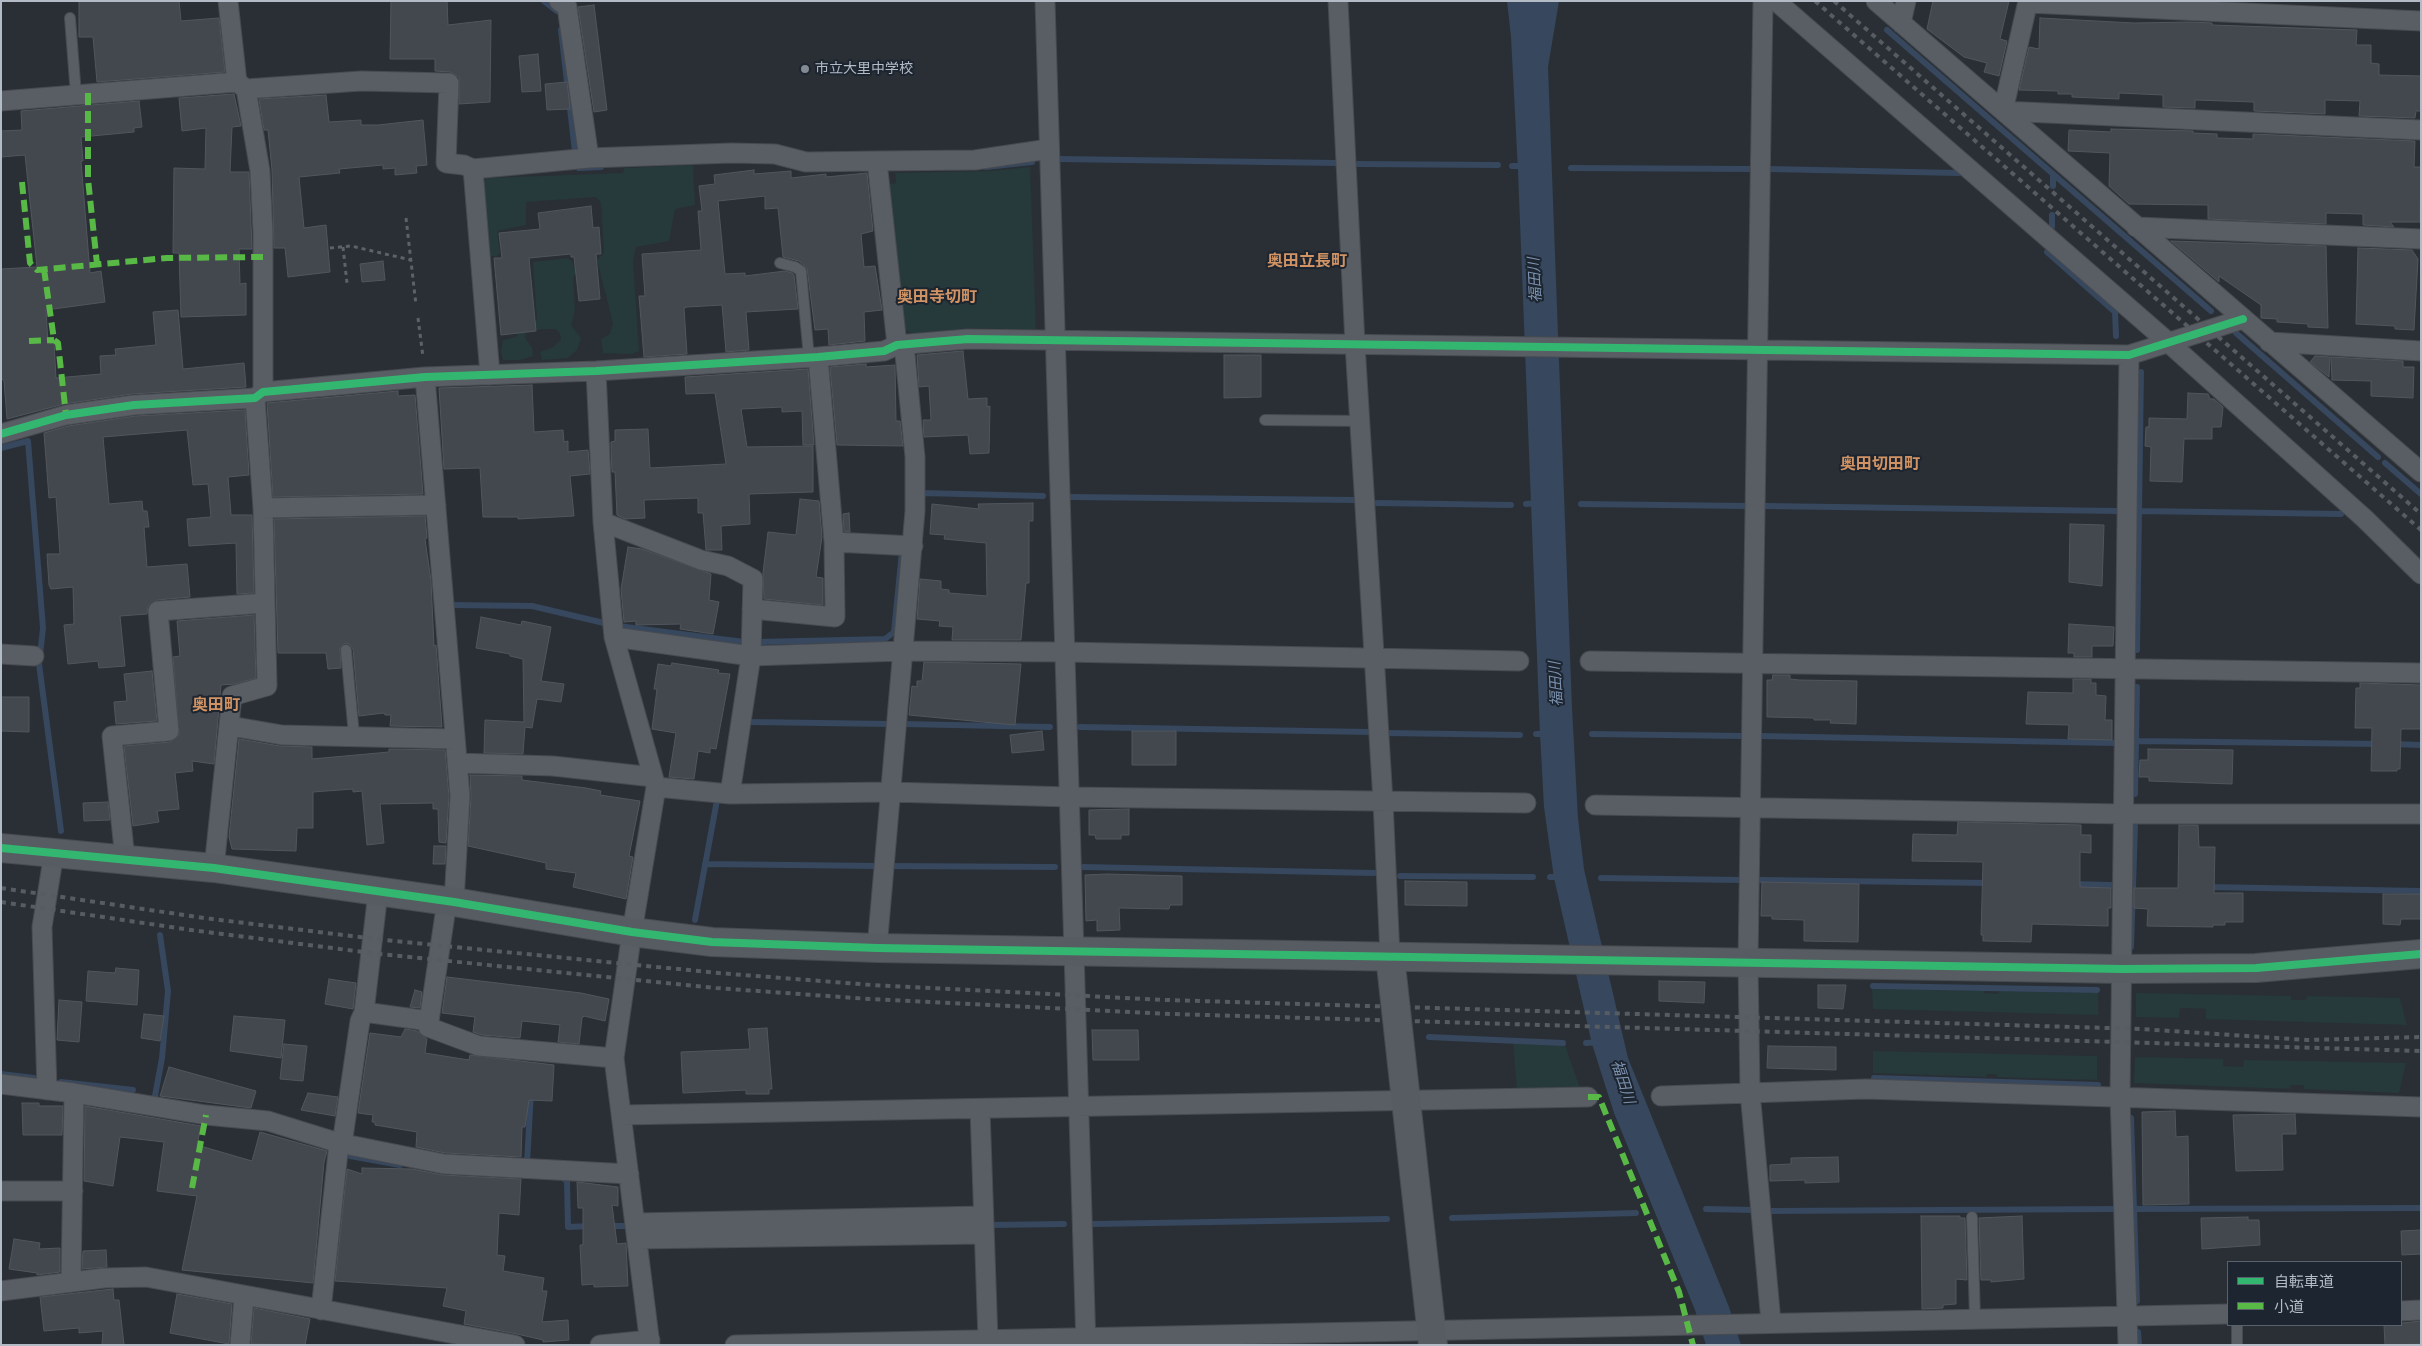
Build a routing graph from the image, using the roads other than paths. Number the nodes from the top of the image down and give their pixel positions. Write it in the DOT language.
graph roads {
  1 [pos="228,1"];
  2 [pos="559,1"];
  3 [pos="1045,1"];
  4 [pos="1338,1"];
  5 [pos="1763,1"];
  6 [pos="1776,1"];
  7 [pos="1876,1"];
  8 [pos="1906,1"];
  9 [pos="2028,2"];
  10 [pos="70,18"];
  11 [pos="2421,21"];
  12 [pos="1901,23"];
  13 [pos="242,86"];
  14 [pos="76,95"];
  15 [pos="1,101"];
  16 [pos="2004,112"];
  17 [pos="2421,130"];
  18 [pos="1049,149"];
  19 [pos="589,158"];
  20 [pos="877,161"];
  21 [pos="473,169"];
  22 [pos="2136,227"];
  23 [pos="2421,239"];
  24 [pos="780,263"];
  25 [pos="2243,319"];
  26 [pos="1055,340"];
  27 [pos="2268,342"];
  28 [pos="2169,343"];
  29 [pos="901,344"];
  30 [pos="1355,344"];
  31 [pos="1757,350"];
  32 [pos="2421,352"];
  33 [pos="2129,355"];
  34 [pos="814,358"];
  35 [pos="596,371"];
  36 [pos="490,375"];
  37 [pos="425,377"];
  38 [pos="259,395"];
  39 [pos="1265,420"];
  40 [pos="1360,421"];
  41 [pos="1,434"];
  42 [pos="2420,469"];
  43 [pos="436,505"];
  44 [pos="263,508"];
  45 [pos="603,522"];
  46 [pos="834,542"];
  47 [pos="912,546"];
  48 [pos="2421,574"];
  49 [pos="266,603"];
  50 [pos="752,609"];
  51 [pos="614,637"];
  52 [pos="346,650"];
  53 [pos="902,651"];
  54 [pos="1064,652"];
  55 [pos="1,654"];
  56 [pos="34,656"];
  57 [pos="751,656"];
  58 [pos="1374,658"];
  59 [pos="1519,661"];
  60 [pos="1590,661"];
  61 [pos="1752,664"];
  62 [pos="2126,669"];
  63 [pos="2421,673"];
  64 [pos="230,726"];
  65 [pos="354,735"];
  66 [pos="455,739"];
  67 [pos="457,762"];
  68 [pos="655,782"];
  69 [pos="890,792"];
  70 [pos="730,794"];
  71 [pos="1070,797"];
  72 [pos="1383,801"];
  73 [pos="1526,803"];
  74 [pos="1595,805"];
  75 [pos="1750,807"];
  76 [pos="2124,814"];
  77 [pos="2421,814"];
  78 [pos="1,848"];
  79 [pos="54,853"];
  80 [pos="125,860"];
  81 [pos="214,868"];
  82 [pos="378,892"];
  83 [pos="450,901"];
  84 [pos="632,932"];
  85 [pos="878,948"];
  86 [pos="1076,951"];
  87 [pos="2421,954"];
  88 [pos="1390,956"];
  89 [pos="1748,961"];
  90 [pos="2122,969"];
  91 [pos="364,1012"];
  92 [pos="429,1021"];
  93 [pos="614,1058"];
  94 [pos="1,1084"];
  95 [pos="47,1090"];
  96 [pos="1750,1092"];
  97 [pos="74,1093"];
  98 [pos="1661,1096"];
  99 [pos="1588,1097"];
  100 [pos="2120,1097"];
  101 [pos="1406,1102"];
  102 [pos="1080,1107"];
  103 [pos="2421,1107"];
  104 [pos="980,1109"];
  105 [pos="622,1115"];
  106 [pos="340,1144"];
  107 [pos="629,1174"];
  108 [pos="1,1191"];
  109 [pos="73,1191"];
  110 [pos="1972,1217"];
  111 [pos="984,1225"];
  112 [pos="636,1231"];
  113 [pos="71,1282"];
  114 [pos="1,1291"];
  115 [pos="244,1296"];
  116 [pos="321,1310"];
  117 [pos="2421,1310"];
  118 [pos="2402,1311"];
  119 [pos="2227,1314"];
  120 [pos="2127,1315"];
  121 [pos="1975,1318"];
  122 [pos="1771,1322"];
  123 [pos="2237,1326"];
  124 [pos="440,1338"];
  125 [pos="1433,1338"];
  126 [pos="988,1340"];
  127 [pos="1086,1341"];
  128 [pos="650,1342"];
  129 [pos="240,1345"];
  130 [pos="515,1345"];
  131 [pos="600,1345"];
  132 [pos="735,1345"];
  133 [pos="2128,1345"];
  134 [pos="2237,1345"];
  1 -- 13 [label="street"];
  2 -- 19 [label="street"];
  3 -- 18 [label="street"];
  4 -- 30 [label="street"];
  5 -- 31 [label="street"];
  6 -- 28 [label="street"];
  7 -- 12 [label="street"];
  8 -- 12 [label="street"];
  9 -- 11 [label="street"];
  9 -- 16 [label="street"];
  10 -- 14 [label="lane"];
  12 -- 16 [label="street"];
  13 -- 14 [label="street"];
  13 -- 21 [label="street"];
  13 -- 38 [label="street"];
  14 -- 15 [label="street"];
  16 -- 17 [label="street"];
  16 -- 22 [label="street"];
  18 -- 20 [label="street"];
  18 -- 26 [label="street"];
  19 -- 20 [label="street"];
  19 -- 21 [label="street"];
  20 -- 29 [label="street"];
  21 -- 36 [label="street"];
  22 -- 23 [label="street"];
  22 -- 25 [label="street"];
  24 -- 34 [label="lane"];
  25 -- 27 [label="street"];
  25 -- 28 [label="street"];
  26 -- 29 [label="street"];
  26 -- 30 [label="street"];
  26 -- 54 [label="street"];
  27 -- 32 [label="street"];
  27 -- 42 [label="street"];
  28 -- 33 [label="street"];
  28 -- 48 [label="street"];
  29 -- 34 [label="street"];
  29 -- 47 [label="street"];
  30 -- 31 [label="street"];
  30 -- 40 [label="street"];
  31 -- 33 [label="street"];
  31 -- 61 [label="street"];
  33 -- 62 [label="street"];
  34 -- 35 [label="street"];
  34 -- 46 [label="street"];
  35 -- 36 [label="street"];
  35 -- 45 [label="street"];
  36 -- 37 [label="street"];
  37 -- 38 [label="street"];
  37 -- 43 [label="street"];
  38 -- 41 [label="street"];
  38 -- 44 [label="street"];
  39 -- 40 [label="lane"];
  40 -- 58 [label="street"];
  43 -- 44 [label="street"];
  43 -- 66 [label="street"];
  44 -- 49 [label="street"];
  45 -- 50 [label="street"];
  45 -- 51 [label="street"];
  46 -- 47 [label="street"];
  46 -- 50 [label="street"];
  47 -- 53 [label="street"];
  49 -- 64 [label="street"];
  49 -- 80 [label="street"];
  50 -- 57 [label="street"];
  51 -- 57 [label="street"];
  51 -- 68 [label="street"];
  52 -- 65 [label="lane"];
  53 -- 54 [label="street"];
  53 -- 57 [label="street"];
  53 -- 69 [label="street"];
  54 -- 58 [label="street"];
  54 -- 71 [label="street"];
  55 -- 56 [label="street"];
  57 -- 70 [label="street"];
  58 -- 59 [label="street"];
  58 -- 72 [label="street"];
  60 -- 61 [label="street"];
  61 -- 62 [label="street"];
  61 -- 75 [label="street"];
  62 -- 63 [label="street"];
  62 -- 76 [label="street"];
  64 -- 65 [label="street"];
  64 -- 81 [label="street"];
  65 -- 66 [label="street"];
  66 -- 67 [label="street"];
  67 -- 68 [label="street"];
  67 -- 83 [label="street"];
  68 -- 70 [label="street"];
  68 -- 84 [label="street"];
  69 -- 70 [label="street"];
  69 -- 71 [label="street"];
  69 -- 85 [label="street"];
  71 -- 72 [label="street"];
  71 -- 86 [label="street"];
  72 -- 73 [label="street"];
  72 -- 88 [label="street"];
  74 -- 75 [label="street"];
  75 -- 76 [label="street"];
  75 -- 89 [label="street"];
  76 -- 77 [label="street"];
  76 -- 90 [label="street"];
  78 -- 79 [label="street"];
  79 -- 80 [label="street"];
  79 -- 95 [label="street"];
  80 -- 81 [label="street"];
  81 -- 82 [label="street"];
  82 -- 83 [label="street"];
  82 -- 91 [label="street"];
  83 -- 84 [label="street"];
  83 -- 92 [label="street"];
  84 -- 85 [label="street"];
  84 -- 93 [label="street"];
  85 -- 86 [label="street"];
  86 -- 88 [label="street"];
  86 -- 102 [label="street"];
  87 -- 90 [label="street"];
  88 -- 89 [label="street"];
  88 -- 101 [label="street"];
  89 -- 90 [label="street"];
  89 -- 96 [label="street"];
  90 -- 100 [label="street"];
  91 -- 92 [label="street"];
  91 -- 106 [label="street"];
  92 -- 93 [label="street"];
  93 -- 105 [label="street"];
  94 -- 95 [label="street"];
  95 -- 97 [label="street"];
  96 -- 98 [label="street"];
  96 -- 100 [label="street"];
  96 -- 122 [label="street"];
  97 -- 106 [label="street"];
  97 -- 109 [label="street"];
  99 -- 101 [label="street"];
  100 -- 103 [label="street"];
  100 -- 120 [label="street"];
  101 -- 102 [label="street"];
  101 -- 125 [label="street"];
  102 -- 104 [label="street"];
  102 -- 127 [label="street"];
  104 -- 105 [label="street"];
  104 -- 111 [label="street"];
  105 -- 107 [label="street"];
  106 -- 107 [label="street"];
  106 -- 116 [label="street"];
  107 -- 112 [label="street"];
  108 -- 109 [label="street"];
  109 -- 113 [label="street"];
  110 -- 121 [label="lane"];
  111 -- 112 [label="street"];
  111 -- 126 [label="street"];
  112 -- 128 [label="street"];
  113 -- 114 [label="street"];
  113 -- 115 [label="street"];
  115 -- 116 [label="street"];
  115 -- 129 [label="street"];
  116 -- 124 [label="street"];
  117 -- 118 [label="street"];
  119 -- 120 [label="street"];
  120 -- 121 [label="street"];
  120 -- 133 [label="street"];
  121 -- 122 [label="street"];
  122 -- 125 [label="street"];
  123 -- 134 [label="lane"];
  124 -- 130 [label="street"];
  125 -- 127 [label="street"];
  126 -- 127 [label="street"];
  126 -- 132 [label="street"];
  128 -- 131 [label="street"];
}
